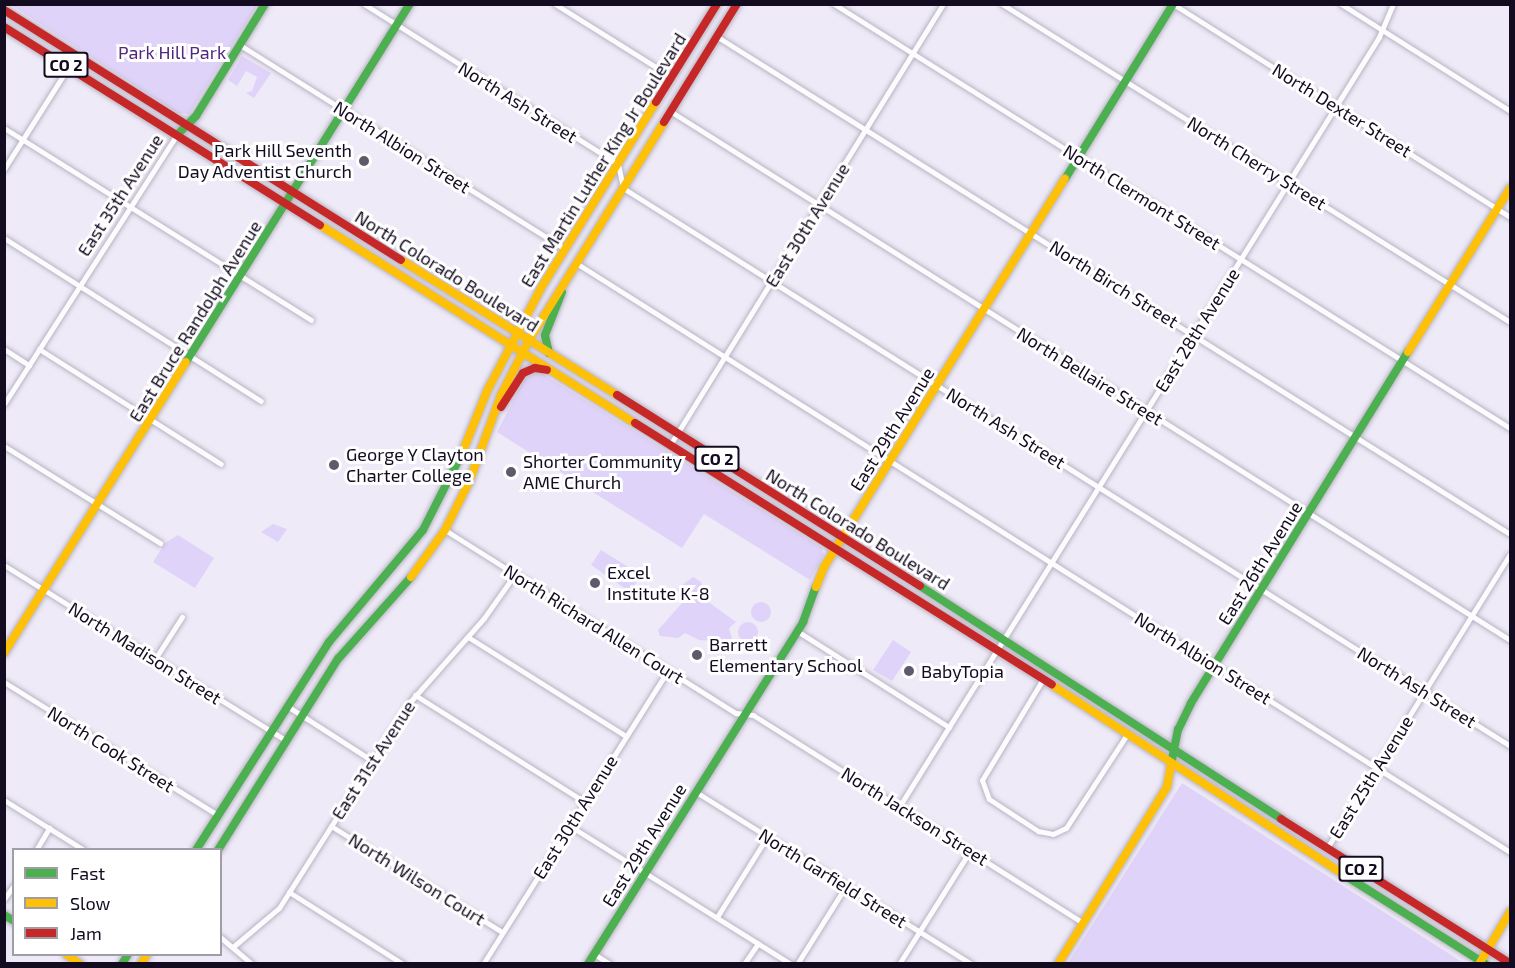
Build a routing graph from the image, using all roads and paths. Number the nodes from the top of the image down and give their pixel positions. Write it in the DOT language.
graph roads {
  1 [pos="265,4"];
  2 [pos="364,4"];
  3 [pos="410,4"];
  4 [pos="555,4"];
  5 [pos="717,4"];
  6 [pos="736,4"];
  7 [pos="834,4"];
  8 [pos="944,4"];
  9 [pos="1002,4"];
  10 [pos="1173,4"];
  11 [pos="1341,4"];
  12 [pos="1393,4"];
  13 [pos="4,10"];
  14 [pos="397,25"];
  15 [pos="4,27"];
  16 [pos="1381,30"];
  17 [pos="716,36"];
  18 [pos="240,45"];
  19 [pos="913,54"];
  20 [pos="76,55"];
  21 [pos="68,67"];
  22 [pos="672,77"];
  23 [pos="1126,81"];
  24 [pos="1336,106"];
  25 [pos="344,110"];
  26 [pos="670,111"];
  27 [pos="1510,111"];
  28 [pos="188,125"];
  29 [pos="4,128"];
  30 [pos="866,130"];
  31 [pos="177,135"];
  32 [pos="23,140"];
  33 [pos="1079,157"];
  34 [pos="618,164"];
  35 [pos="4,169"];
  36 [pos="1289,182"];
  37 [pos="623,188"];
  38 [pos="1510,188"];
  39 [pos="294,192"];
  40 [pos="286,204"];
  41 [pos="818,206"];
  42 [pos="129,207"];
  43 [pos="1497,209"];
  44 [pos="1510,217"];
  45 [pos="1032,233"];
  46 [pos="4,238"];
  47 [pos="565,249"];
  48 [pos="1241,258"];
  49 [pos="576,264"];
  50 [pos="569,274"];
  51 [pos="241,277"];
  52 [pos="771,282"];
  53 [pos="80,284"];
  54 [pos="1451,284"];
  55 [pos="984,309"];
  56 [pos="311,320"];
  57 [pos="1510,322"];
  58 [pos="517,333"];
  59 [pos="1194,335"];
  60 [pos="529,340"];
  61 [pos="511,345"];
  62 [pos="39,349"];
  63 [pos="4,350"];
  64 [pos="523,353"];
  65 [pos="549,353"];
  66 [pos="192,354"];
  67 [pos="724,358"];
  68 [pos="1403,360"];
  69 [pos="29,365"];
  70 [pos="553,371"];
  71 [pos="937,385"];
  72 [pos="261,401"];
  73 [pos="4,404"];
  74 [pos="1147,411"];
  75 [pos="151,420"];
  76 [pos="1510,428"];
  77 [pos="487,432"];
  78 [pos="677,434"];
  79 [pos="1356,437"];
  80 [pos="670,445"];
  81 [pos="4,446"];
  82 [pos="221,464"];
  83 [pos="893,464"];
  84 [pos="1099,487"];
  85 [pos="98,505"];
  86 [pos="1308,513"];
  87 [pos="445,530"];
  88 [pos="1510,534"];
  89 [pos="842,537"];
  90 [pos="160,543"];
  91 [pos="835,549"];
  92 [pos="1510,554"];
  93 [pos="1052,563"];
  94 [pos="4,564"];
  95 [pos="515,574"];
  96 [pos="1261,589"];
  97 [pos="45,590"];
  98 [pos="1472,615"];
  99 [pos="182,617"];
  100 [pos="800,633"];
  101 [pos="468,637"];
  102 [pos="1005,639"];
  103 [pos="1510,640"];
  104 [pos="998,651"];
  105 [pos="4,653"];
  106 [pos="155,659"];
  107 [pos="1214,665"];
  108 [pos="668,670"];
  109 [pos="1042,679"];
  110 [pos="4,682"];
  111 [pos="1425,691"];
  112 [pos="415,695"];
  113 [pos="287,706"];
  114 [pos="744,714"];
  115 [pos="302,716"];
  116 [pos="950,727"];
  117 [pos="272,731"];
  118 [pos="1128,733"];
  119 [pos="626,736"];
  120 [pos="286,741"];
  121 [pos="1510,746"];
  122 [pos="1174,747"];
  123 [pos="371,760"];
  124 [pos="1173,763"];
  125 [pos="1377,767"];
  126 [pos="696,792"];
  127 [pos="4,800"];
  128 [pos="585,802"];
  129 [pos="900,807"];
  130 [pos="218,815"];
  131 [pos="332,826"];
  132 [pos="570,826"];
  133 [pos="49,828"];
  134 [pos="767,837"];
  135 [pos="37,848"];
  136 [pos="82,848"];
  137 [pos="197,848"];
  138 [pos="219,848"];
  139 [pos="1327,848"];
  140 [pos="970,851"];
  141 [pos="1510,852"];
  142 [pos="645,873"];
  143 [pos="846,886"];
  144 [pos="290,892"];
  145 [pos="1510,912"];
  146 [pos="717,917"];
  147 [pos="1083,923"];
  148 [pos="919,931"];
  149 [pos="502,932"];
  150 [pos="222,938"];
  151 [pos="758,943"];
  152 [pos="234,946"];
  153 [pos="1488,949"];
  154 [pos="594,954"];
  155 [pos="252,963"];
  156 [pos="403,963"];
  157 [pos="483,963"];
  158 [pos="588,963"];
  159 [pos="610,963"];
  160 [pos="744,963"];
  161 [pos="791,963"];
  162 [pos="796,963"];
  163 [pos="899,963"];
  164 [pos="971,963"];
  165 [pos="1058,963"];
  166 [pos="1480,963"];
  167 [pos="1510,963"];
  1 -- 18 [label="main road, East 35th Avenue"];
  2 -- 14 [label="street, North Ash Street"];
  3 -- 14 [label="main road, East Bruce Randolph Avenue"];
  4 -- 22 [label="street"];
  5 -- 22 [label="main road, East Martin Luther King Jr Boulevard"];
  6 -- 17 [label="main road, East Martin Luther King Jr Boulevard"];
  7 -- 19 [label="street, North Clermont Street"];
  8 -- 19 [label="street, East 30th Avenue"];
  9 -- 23 [label="street, North Cherry Street"];
  10 -- 23 [label="main road, East 29th Avenue"];
  10 -- 24 [label="street, North Dexter Street"];
  11 -- 16 [label="street"];
  12 -- 16 [label="street, East 28th Avenue"];
  13 -- 20 [label="main road, North Colorado Boulevard / CO 2"];
  14 -- 25 [label="main road, East Bruce Randolph Avenue"];
  14 -- 34 [label="street, North Ash Street"];
  15 -- 21 [label="main road, North Colorado Boulevard / CO 2"];
  16 -- 24 [label="street, East 28th Avenue"];
  16 -- 27 [label="street"];
  17 -- 26 [label="main road, East Martin Luther King Jr Boulevard"];
  17 -- 30 [label="street, North Birch Street"];
  18 -- 25 [label="street, North Albion Street"];
  18 -- 28 [label="main road, East 35th Avenue"];
  19 -- 30 [label="street, East 30th Avenue"];
  19 -- 33 [label="street, North Clermont Street"];
  20 -- 21 [label="street"];
  20 -- 28 [label="main road, North Colorado Boulevard / CO 2"];
  21 -- 31 [label="main road, North Colorado Boulevard / CO 2"];
  21 -- 32 [label="street"];
  22 -- 34 [label="main road, East Martin Luther King Jr Boulevard"];
  23 -- 33 [label="main road, East 29th Avenue"];
  23 -- 36 [label="street, North Cherry Street"];
  24 -- 36 [label="street, East 28th Avenue"];
  24 -- 43 [label="street, North Dexter Street"];
  25 -- 39 [label="main road, East Bruce Randolph Avenue"];
  25 -- 47 [label="street, North Albion Street"];
  26 -- 37 [label="main road, East Martin Luther King Jr Boulevard"];
  26 -- 41 [label="street, North Bellaire Street"];
  28 -- 31 [label="main road, East 35th Avenue"];
  28 -- 39 [label="main road, North Colorado Boulevard / CO 2"];
  29 -- 32 [label="street"];
  30 -- 41 [label="street, East 30th Avenue"];
  30 -- 45 [label="street, North Birch Street"];
  31 -- 40 [label="main road, North Colorado Boulevard / CO 2"];
  31 -- 42 [label="street, East 35th Avenue"];
  32 -- 35 [label="street"];
  32 -- 42 [label="street"];
  33 -- 45 [label="main road, East 29th Avenue"];
  33 -- 48 [label="street, North Clermont Street"];
  34 -- 37 [label="street"];
  34 -- 47 [label="main road, East Martin Luther King Jr Boulevard"];
  36 -- 48 [label="street, East 28th Avenue"];
  36 -- 54 [label="street, North Cherry Street"];
  37 -- 49 [label="main road, East Martin Luther King Jr Boulevard"];
  37 -- 52 [label="street, North Ash Street"];
  38 -- 43 [label="main road, East 26th Avenue"];
  39 -- 40 [label="main road, East Bruce Randolph Avenue"];
  39 -- 58 [label="main road, North Colorado Boulevard / CO 2"];
  40 -- 51 [label="main road, East Bruce Randolph Avenue"];
  40 -- 61 [label="main road, North Colorado Boulevard / CO 2"];
  41 -- 52 [label="street, East 30th Avenue"];
  41 -- 55 [label="street, North Bellaire Street"];
  42 -- 51 [label="street"];
  42 -- 53 [label="street, East 35th Avenue"];
  43 -- 44 [label="street, North Dexter Street"];
  43 -- 54 [label="main road, East 26th Avenue"];
  45 -- 55 [label="main road, East 29th Avenue"];
  45 -- 59 [label="street, North Birch Street"];
  46 -- 53 [label="street"];
  47 -- 58 [label="main road, East Martin Luther King Jr Boulevard"];
  48 -- 59 [label="street, East 28th Avenue"];
  48 -- 68 [label="street, North Clermont Street"];
  49 -- 50 [label="main road, East Martin Luther King Jr Boulevard"];
  49 -- 67 [label="street, North Albion Street"];
  50 -- 60 [label="main road, East Martin Luther King Jr Boulevard"];
  50 -- 65 [label="main road"];
  51 -- 56 [label="street"];
  51 -- 66 [label="main road, East Bruce Randolph Avenue"];
  52 -- 67 [label="street, East 30th Avenue"];
  52 -- 71 [label="street, North Ash Street"];
  53 -- 62 [label="street, East 35th Avenue"];
  53 -- 66 [label="street"];
  54 -- 57 [label="street, North Cherry Street"];
  54 -- 68 [label="main road, East 26th Avenue"];
  55 -- 71 [label="main road, East 29th Avenue"];
  55 -- 74 [label="street, North Bellaire Street"];
  58 -- 60 [label="main road, North Colorado Boulevard / CO 2"];
  58 -- 61 [label="main road, East Martin Luther King Jr Boulevard"];
  59 -- 74 [label="street, East 28th Avenue"];
  59 -- 79 [label="street, North Birch Street"];
  60 -- 64 [label="main road, East Martin Luther King Jr Boulevard"];
  60 -- 65 [label="main road, North Colorado Boulevard / CO 2"];
  61 -- 64 [label="main road, North Colorado Boulevard / CO 2"];
  61 -- 113 [label="main road, East Martin Luther King Jr Boulevard"];
  62 -- 69 [label="street, East 35th Avenue"];
  62 -- 75 [label="street"];
  63 -- 69 [label="street"];
  64 -- 70 [label="main road, North Colorado Boulevard / CO 2"];
  64 -- 77 [label="main road, East Martin Luther King Jr Boulevard"];
  65 -- 78 [label="main road, North Colorado Boulevard / CO 2"];
  66 -- 72 [label="street"];
  66 -- 75 [label="main road, East Bruce Randolph Avenue"];
  67 -- 78 [label="street, East 30th Avenue"];
  67 -- 83 [label="street, North Albion Street"];
  68 -- 76 [label="street, North Clermont Street"];
  68 -- 79 [label="main road, East 26th Avenue"];
  69 -- 73 [label="street, East 35th Avenue"];
  70 -- 77 [label="main road"];
  70 -- 80 [label="main road, North Colorado Boulevard / CO 2"];
  71 -- 83 [label="main road, East 29th Avenue"];
  71 -- 84 [label="street, North Ash Street"];
  74 -- 84 [label="street, East 28th Avenue"];
  74 -- 86 [label="street, North Bellaire Street"];
  75 -- 82 [label="street"];
  75 -- 85 [label="main road, East Bruce Randolph Avenue"];
  77 -- 87 [label="main road, East Martin Luther King Jr Boulevard"];
  78 -- 80 [label="street, East 30th Avenue"];
  78 -- 89 [label="main road, North Colorado Boulevard / CO 2"];
  79 -- 86 [label="main road, East 26th Avenue"];
  79 -- 88 [label="street, North Birch Street"];
  80 -- 91 [label="main road, North Colorado Boulevard / CO 2"];
  81 -- 85 [label="street"];
  83 -- 89 [label="main road, East 29th Avenue"];
  83 -- 93 [label="street, North Albion Street"];
  84 -- 93 [label="street, East 28th Avenue"];
  84 -- 96 [label="street, North Ash Street"];
  85 -- 90 [label="street"];
  85 -- 97 [label="main road, East Bruce Randolph Avenue"];
  86 -- 96 [label="main road, East 26th Avenue"];
  86 -- 98 [label="street, North Bellaire Street"];
  87 -- 95 [label="street, North Richard Allen Court"];
  87 -- 115 [label="main road, East Martin Luther King Jr Boulevard"];
  89 -- 91 [label="main road, East 29th Avenue"];
  89 -- 102 [label="main road, North Colorado Boulevard / CO 2"];
  91 -- 100 [label="main road, East 29th Avenue"];
  91 -- 104 [label="main road, North Colorado Boulevard / CO 2"];
  92 -- 98 [label="street, East 25th Avenue"];
  93 -- 102 [label="street, East 28th Avenue"];
  93 -- 107 [label="street, North Albion Street"];
  94 -- 97 [label="street, North Madison Street"];
  95 -- 101 [label="street, East 31st Avenue"];
  95 -- 108 [label="street, North Richard Allen Court"];
  96 -- 107 [label="main road, East 26th Avenue"];
  96 -- 111 [label="street, North Ash Street"];
  97 -- 105 [label="main road, East Bruce Randolph Avenue"];
  97 -- 106 [label="street, North Madison Street"];
  98 -- 103 [label="street, North Bellaire Street"];
  98 -- 111 [label="street, East 25th Avenue"];
  99 -- 106 [label="street"];
  100 -- 114 [label="main road, East 29th Avenue"];
  100 -- 116 [label="street"];
  101 -- 112 [label="street, East 31st Avenue"];
  101 -- 119 [label="street"];
  102 -- 104 [label="street, East 28th Avenue"];
  102 -- 122 [label="main road, North Colorado Boulevard / CO 2"];
  104 -- 109 [label="main road, North Colorado Boulevard / CO 2"];
  104 -- 116 [label="street, East 28th Avenue"];
  106 -- 117 [label="street, North Madison Street"];
  107 -- 122 [label="main road, East 26th Avenue"];
  107 -- 125 [label="street, North Albion Street"];
  108 -- 114 [label="street, North Richard Allen Court"];
  108 -- 119 [label="street, East 30th Avenue"];
  109 -- 118 [label="main road, North Colorado Boulevard / CO 2"];
  109 -- 118 [label="street"];
  110 -- 130 [label="street, North Cook Street"];
  111 -- 121 [label="street, North Ash Street"];
  111 -- 125 [label="street, East 25th Avenue"];
  112 -- 123 [label="street, East 31st Avenue"];
  112 -- 128 [label="street"];
  113 -- 115 [label="street"];
  113 -- 117 [label="main road, East Martin Luther King Jr Boulevard"];
  114 -- 126 [label="main road, East 29th Avenue"];
  114 -- 129 [label="street, North Jackson Street"];
  115 -- 120 [label="main road, East Martin Luther King Jr Boulevard"];
  115 -- 123 [label="street"];
  116 -- 129 [label="street, East 28th Avenue"];
  117 -- 120 [label="street, North Madison Street"];
  117 -- 130 [label="main road, East Martin Luther King Jr Boulevard"];
  118 -- 124 [label="main road, North Colorado Boulevard / CO 2"];
  119 -- 128 [label="street, East 30th Avenue"];
  120 -- 138 [label="main road, East Martin Luther King Jr Boulevard"];
  122 -- 124 [label="main road, East 26th Avenue"];
  122 -- 139 [label="main road, North Colorado Boulevard / CO 2"];
  123 -- 131 [label="street, East 31st Avenue"];
  124 -- 147 [label="main road, East 26th Avenue"];
  124 -- 166 [label="main road, North Colorado Boulevard / CO 2"];
  125 -- 139 [label="street, East 25th Avenue"];
  125 -- 141 [label="street, North Albion Street"];
  126 -- 134 [label="street, North Garfield Street"];
  126 -- 142 [label="main road, East 29th Avenue"];
  127 -- 133 [label="street"];
  128 -- 132 [label="street, East 30th Avenue"];
  129 -- 140 [label="street, North Jackson Street"];
  130 -- 137 [label="main road, East Martin Luther King Jr Boulevard"];
  131 -- 144 [label="street, East 31st Avenue"];
  131 -- 149 [label="street, North Wilson Court"];
  132 -- 142 [label="street"];
  132 -- 149 [label="street, East 30th Avenue"];
  133 -- 135 [label="street"];
  133 -- 136 [label="street"];
  134 -- 143 [label="street, North Garfield Street"];
  134 -- 146 [label="street"];
  139 -- 153 [label="main road, North Colorado Boulevard / CO 2"];
  140 -- 147 [label="street, North Jackson Street"];
  140 -- 148 [label="street"];
  142 -- 146 [label="street"];
  142 -- 154 [label="main road, East 29th Avenue"];
  143 -- 148 [label="street, North Garfield Street"];
  143 -- 162 [label="street"];
  144 -- 152 [label="street, East 31st Avenue"];
  144 -- 156 [label="street"];
  145 -- 153 [label="main road"];
  146 -- 151 [label="street"];
  147 -- 165 [label="main road, East 26th Avenue"];
  148 -- 163 [label="street"];
  148 -- 164 [label="street, North Garfield Street"];
  149 -- 157 [label="street, East 30th Avenue"];
  150 -- 152 [label="street"];
  151 -- 160 [label="street"];
  151 -- 161 [label="street"];
  152 -- 155 [label="street"];
  153 -- 166 [label="main road"];
  153 -- 167 [label="main road, North Colorado Boulevard / CO 2"];
  154 -- 158 [label="main road, East 29th Avenue"];
  154 -- 159 [label="street"];
}
